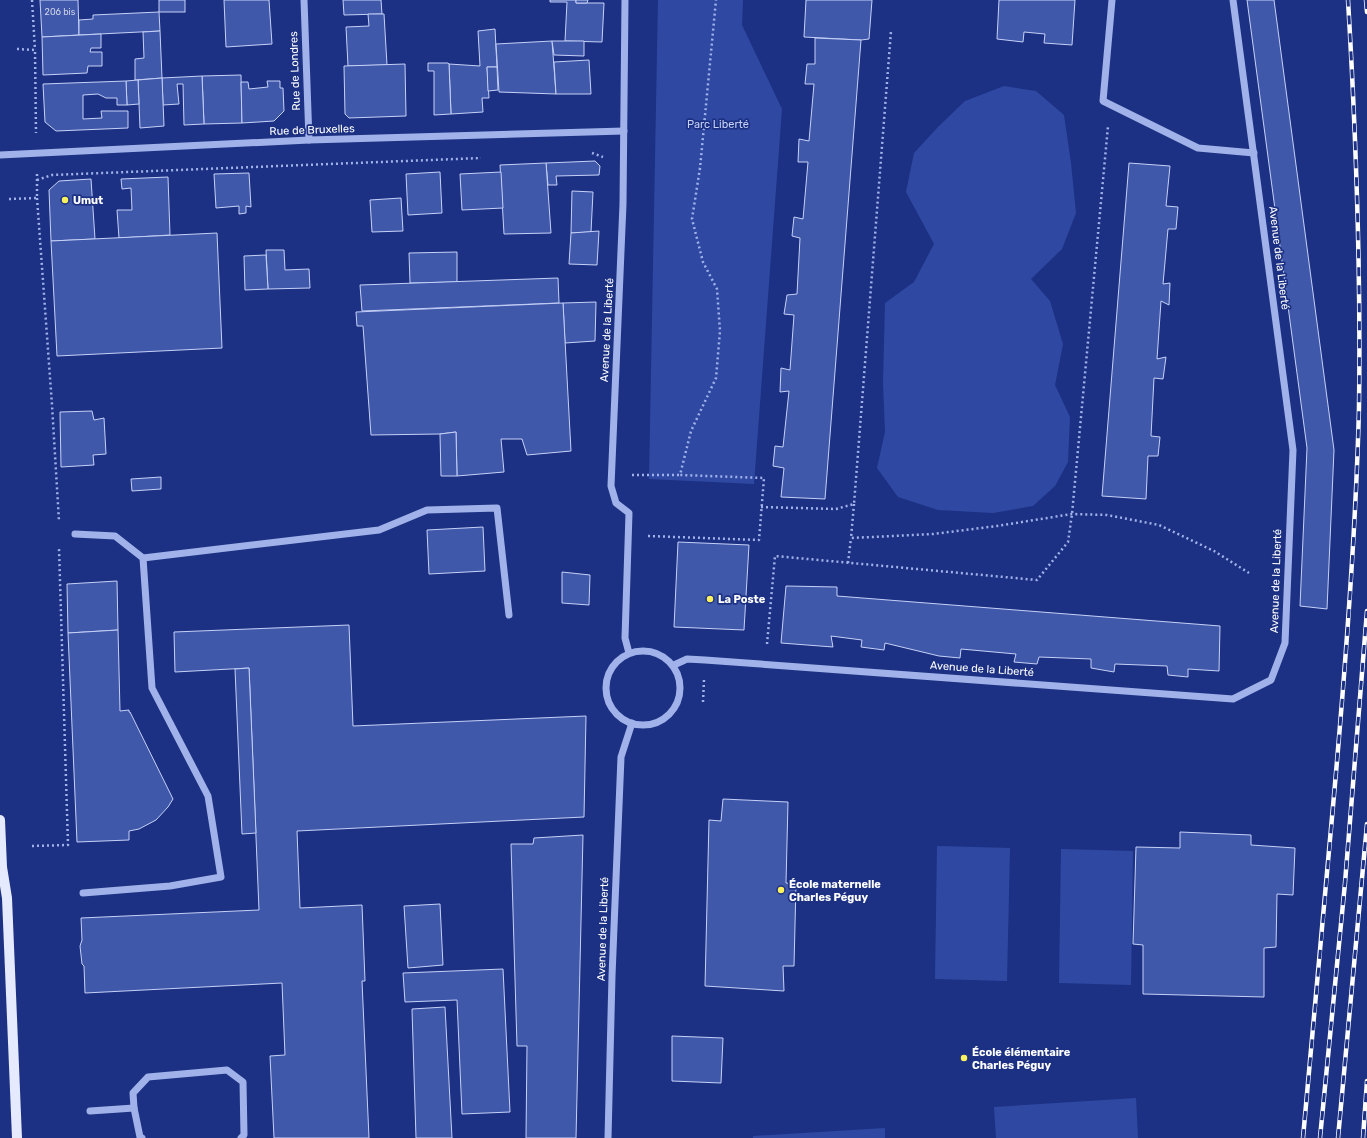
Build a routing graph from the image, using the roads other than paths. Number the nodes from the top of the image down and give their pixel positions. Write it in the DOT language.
graph roads {
  1 [pos="304,0"];
  2 [pos="625,0"];
  3 [pos="1112,0"];
  4 [pos="1233,0"];
  5 [pos="624,131"];
  6 [pos="309,140"];
  7 [pos="1254,152"];
  8 [pos="0,155"];
  9 [pos="74,534"];
  10 [pos="143,558"];
  11 [pos="510,615"];
  12 [pos="629,653"];
  13 [pos="674,665"];
  14 [pos="632,723"];
  15 [pos="0,820"];
  16 [pos="83,893"];
  17 [pos="134,1108"];
  18 [pos="90,1111"];
  19 [pos="17,1138"];
  20 [pos="142,1138"];
  21 [pos="241,1138"];
  22 [pos="608,1138"];
  1 -- 6 [label="street, Rue de Londres"];
  2 -- 5 [label="street, Avenue de la Liberté"];
  3 -- 7 [label="street"];
  4 -- 7 [label="street, Avenue de la Liberté"];
  5 -- 6 [label="street, Rue de Bruxelles"];
  5 -- 12 [label="street, Avenue de la Liberté"];
  6 -- 8 [label="street, Rue de Bruxelles"];
  7 -- 13 [label="street, Avenue de la Liberté"];
  9 -- 10 [label="street"];
  10 -- 11 [label="street"];
  10 -- 16 [label="street"];
  12 -- 13 [label="street"];
  12 -- 14 [label="street"];
  13 -- 14 [label="street"];
  14 -- 22 [label="street, Avenue de la Liberté"];
  15 -- 19 [label="main road"];
  17 -- 18 [label="street"];
  17 -- 20 [label="street"];
  17 -- 21 [label="street"];
}
